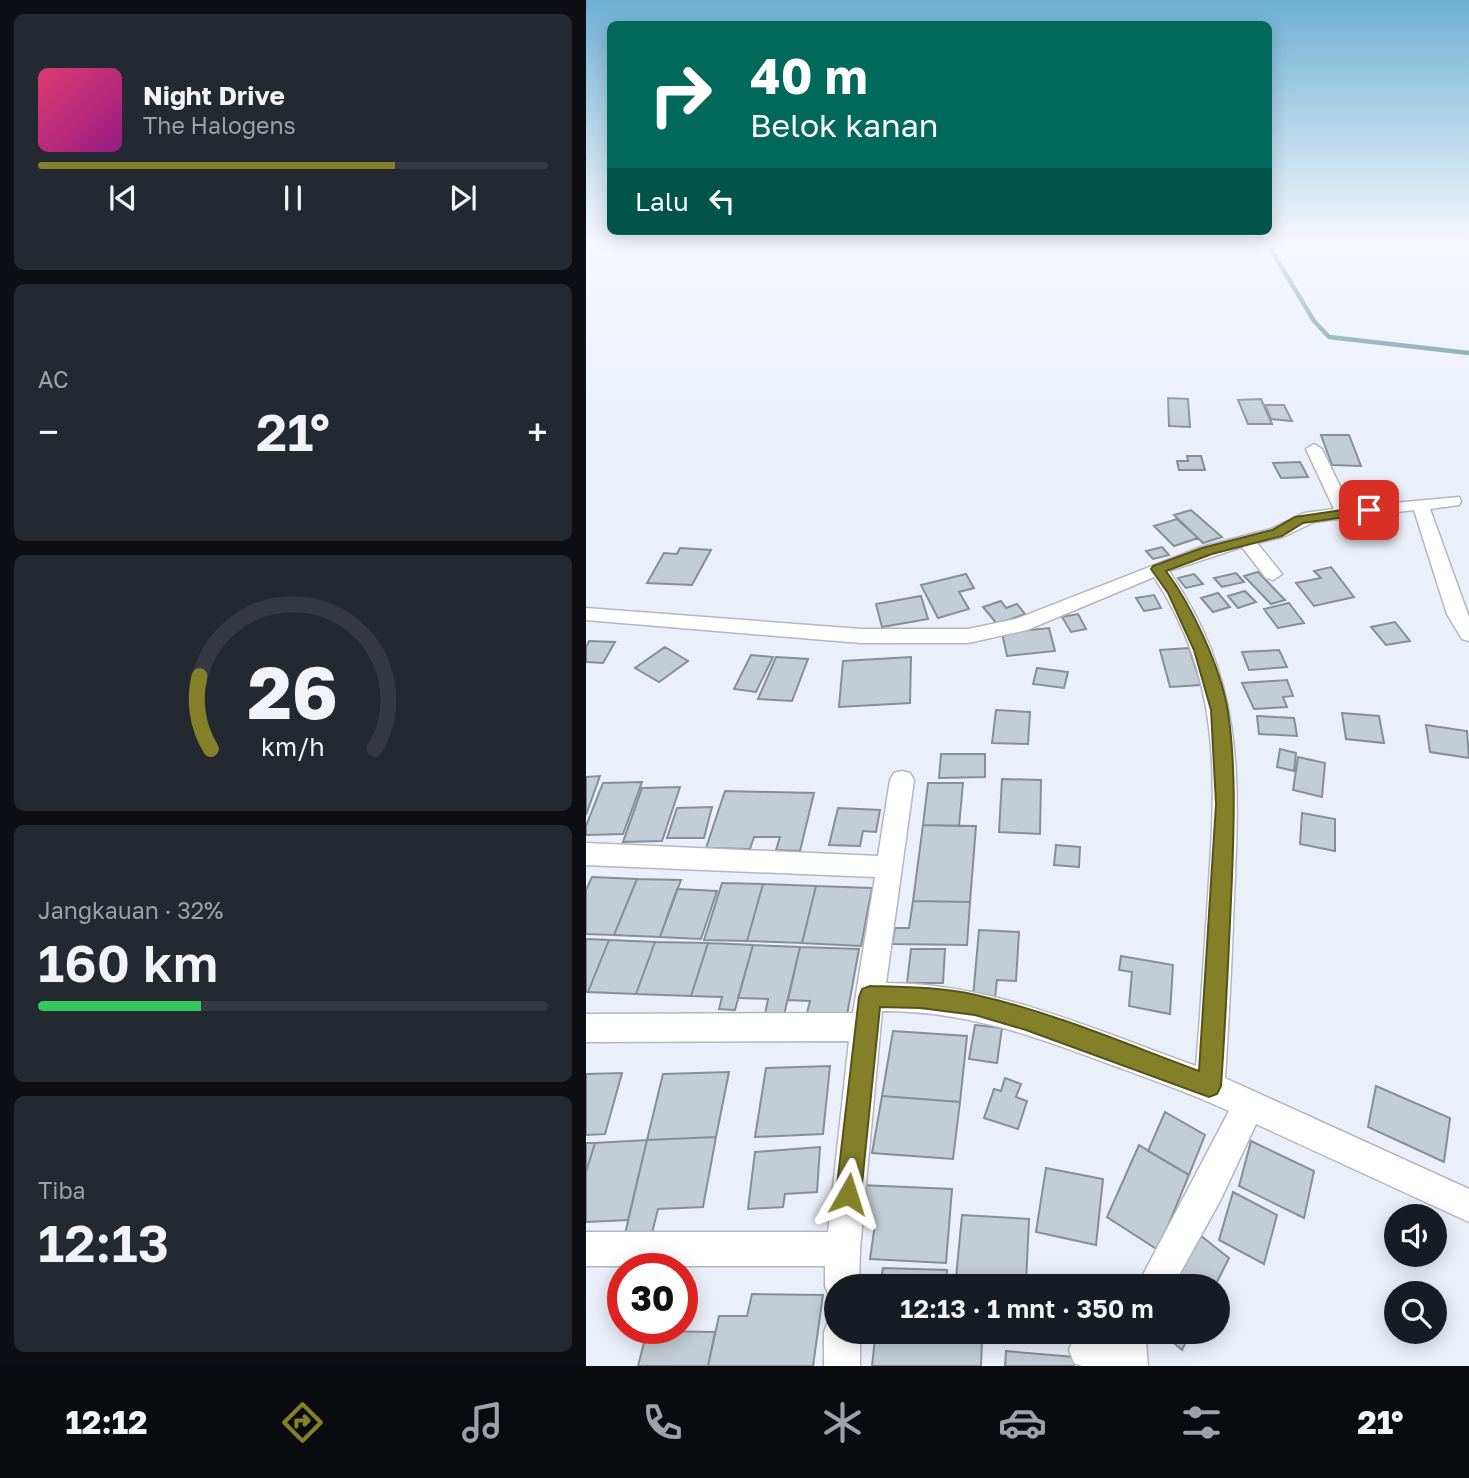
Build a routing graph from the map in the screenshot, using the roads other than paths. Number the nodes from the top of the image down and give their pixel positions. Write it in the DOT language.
graph roads {
  1 [pos="1314,449"];
  2 [pos="1453,501"];
  3 [pos="1420,504"];
  4 [pos="1344,513"];
  5 [pos="1246,541"];
  6 [pos="1158,569"];
  7 [pos="1273,574"];
  8 [pos="586,614"];
  9 [pos="1469,634"];
  10 [pos="902,780"];
  11 [pos="586,854"];
  12 [pos="888,867"];
  13 [pos="870,997"];
  14 [pos="865,1027"];
  15 [pos="586,1028"];
  16 [pos="1209,1086"];
  17 [pos="1248,1106"];
  18 [pos="1469,1206"];
  19 [pos="843,1249"];
  20 [pos="586,1250"];
  21 [pos="842,1274"];
  22 [pos="1161,1274"];
  23 [pos="842,1344"];
  24 [pos="1087,1350"];
  25 [pos="1130,1352"];
  26 [pos="842,1366"];
  1 -- 4 [label="street"];
  2 -- 3 [label="street"];
  3 -- 4 [label="street"];
  3 -- 9 [label="street"];
  4 -- 5 [label="street"];
  5 -- 6 [label="street"];
  5 -- 7 [label="street"];
  6 -- 8 [label="street"];
  6 -- 16 [label="street"];
  10 -- 12 [label="street"];
  11 -- 12 [label="street"];
  12 -- 13 [label="street"];
  13 -- 14 [label="street"];
  13 -- 16 [label="street"];
  14 -- 15 [label="street"];
  14 -- 19 [label="street"];
  16 -- 17 [label="street"];
  17 -- 18 [label="street"];
  17 -- 22 [label="street"];
  19 -- 20 [label="street"];
  19 -- 21 [label="street"];
  23 -- 26 [label="street"];
  24 -- 25 [label="street"];
}
